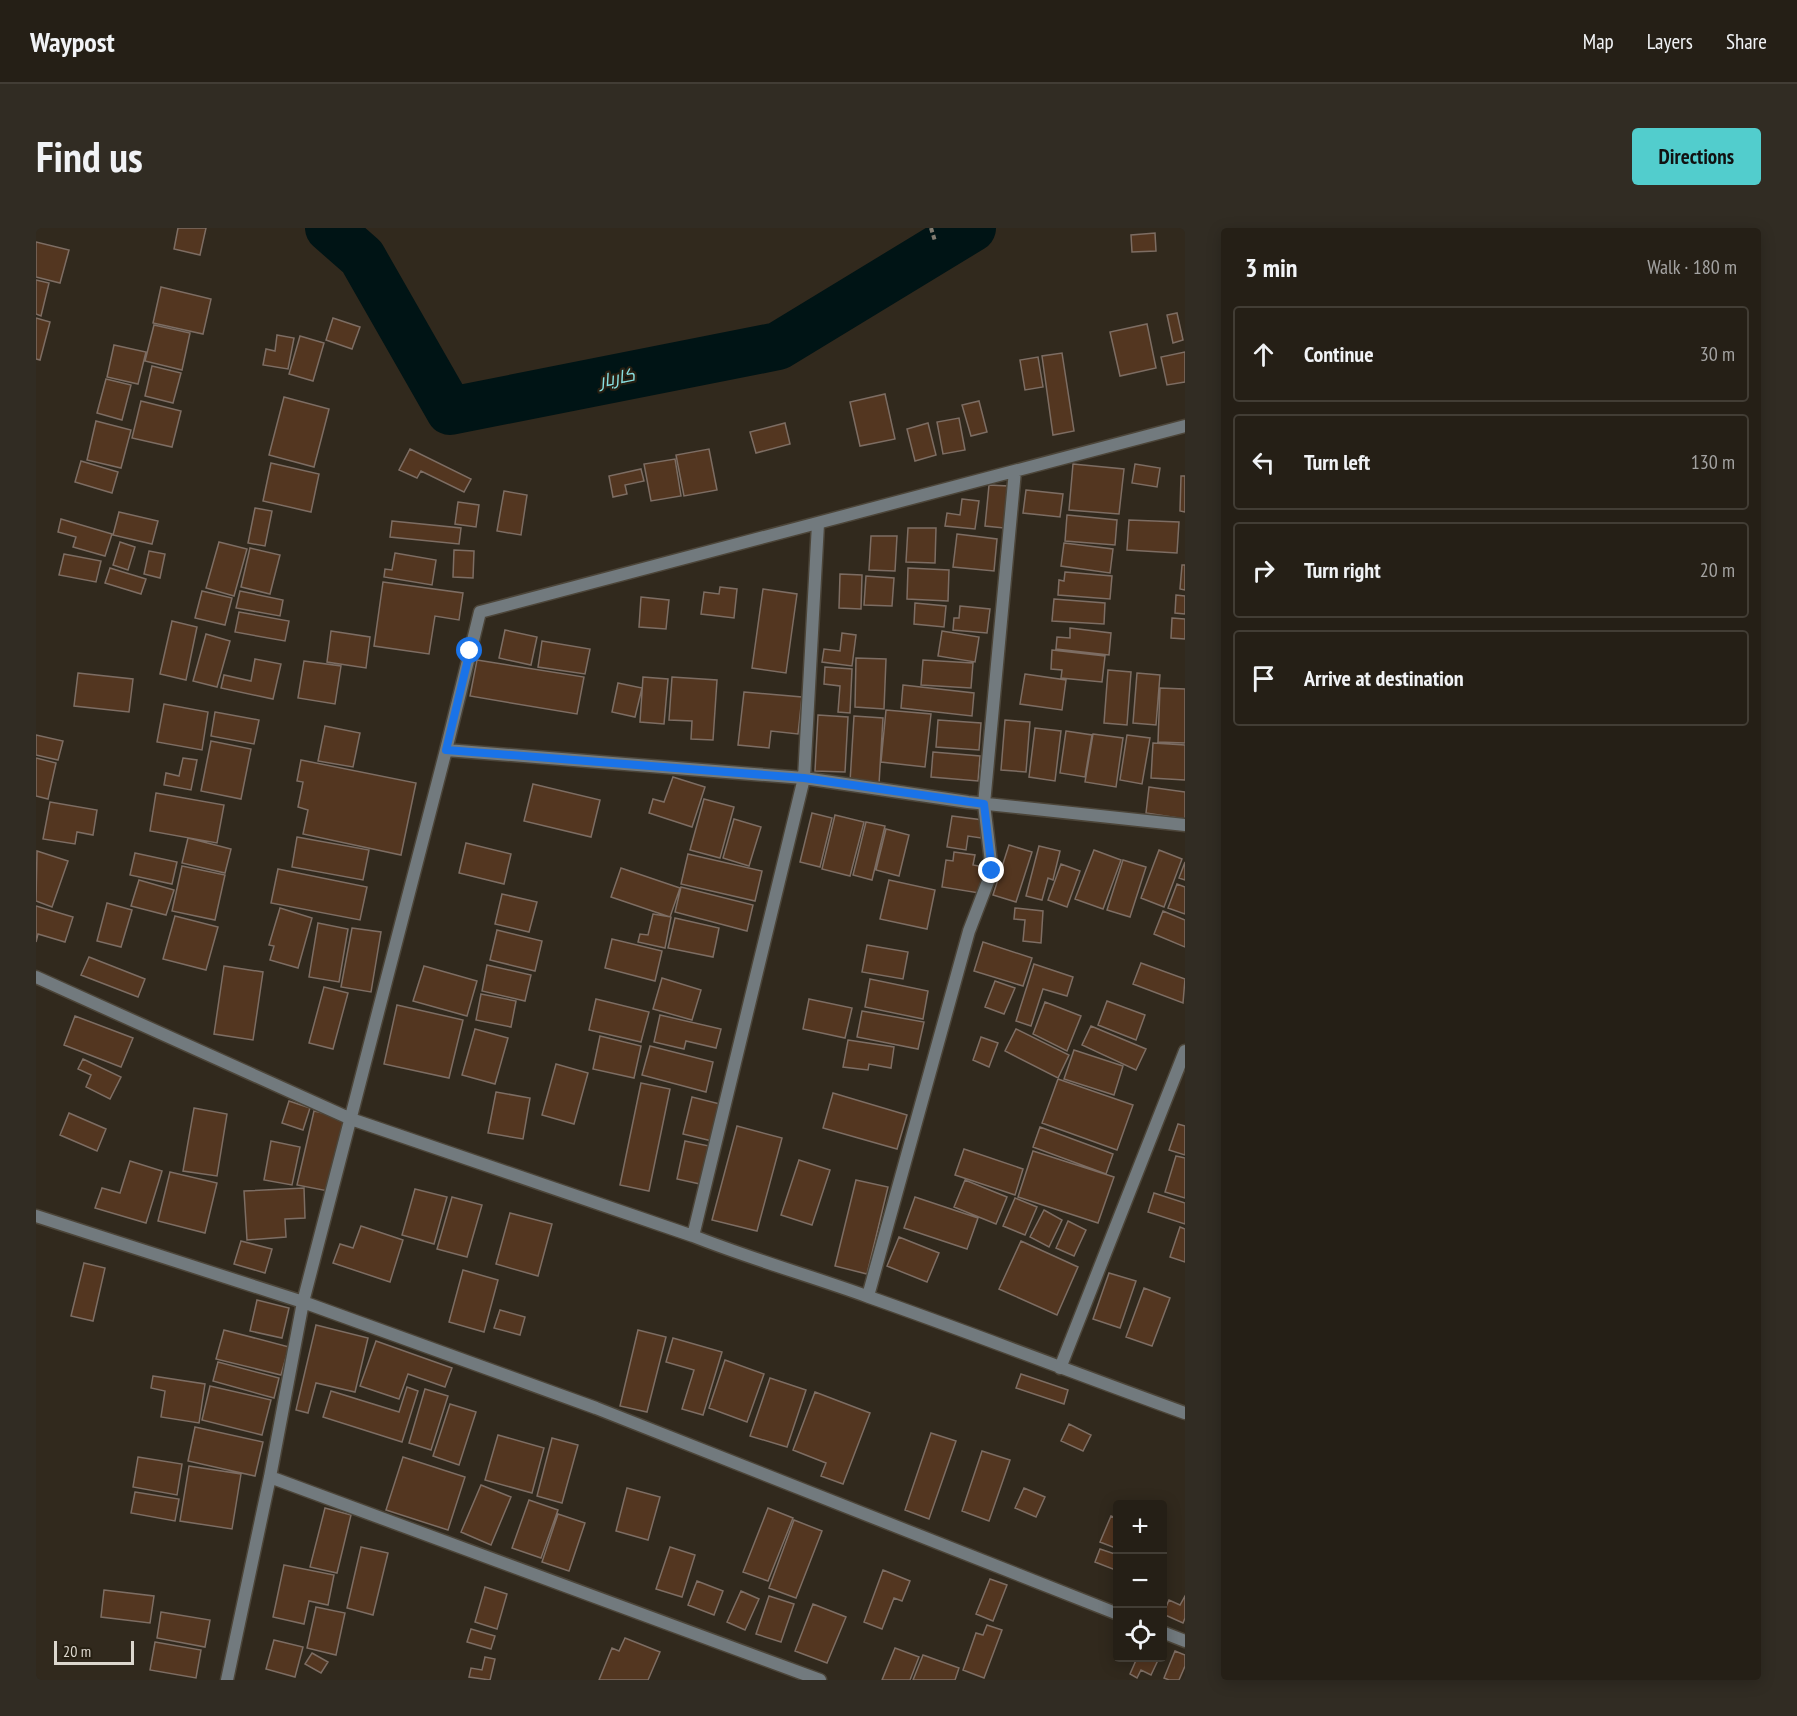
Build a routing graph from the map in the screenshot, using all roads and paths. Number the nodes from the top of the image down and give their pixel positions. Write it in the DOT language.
graph roads {
  1 [pos="931,228"];
  2 [pos="935,242"];
  3 [pos="1185,426"];
  4 [pos="1016,471"];
  5 [pos="818,524"];
  6 [pos="446,750"];
  7 [pos="804,778"];
  8 [pos="984,804"];
  9 [pos="1185,825"];
  10 [pos="36,977"];
  11 [pos="1185,1051"];
  12 [pos="351,1119"];
  13 [pos="36,1216"];
  14 [pos="693,1236"];
  15 [pos="868,1296"];
  16 [pos="303,1302"];
  17 [pos="1060,1368"];
  18 [pos="1185,1413"];
  19 [pos="270,1477"];
  20 [pos="1113,1612"];
  21 [pos="1167,1634"];
  22 [pos="1185,1641"];
  23 [pos="227,1680"];
  24 [pos="820,1680"];
  1 -- 2 [label="path"];
  3 -- 4 [label="street"];
  4 -- 5 [label="street"];
  4 -- 8 [label="street"];
  5 -- 6 [label="street"];
  5 -- 7 [label="street"];
  6 -- 7 [label="street"];
  6 -- 12 [label="street"];
  7 -- 8 [label="street"];
  7 -- 14 [label="street"];
  8 -- 9 [label="street"];
  8 -- 15 [label="street"];
  10 -- 12 [label="street"];
  11 -- 17 [label="street"];
  12 -- 14 [label="street"];
  12 -- 16 [label="street"];
  13 -- 16 [label="street"];
  14 -- 15 [label="street"];
  15 -- 17 [label="street"];
  16 -- 19 [label="street"];
  16 -- 20 [label="street"];
  17 -- 18 [label="street"];
  19 -- 23 [label="street"];
  19 -- 24 [label="street"];
  21 -- 22 [label="street"];
}
